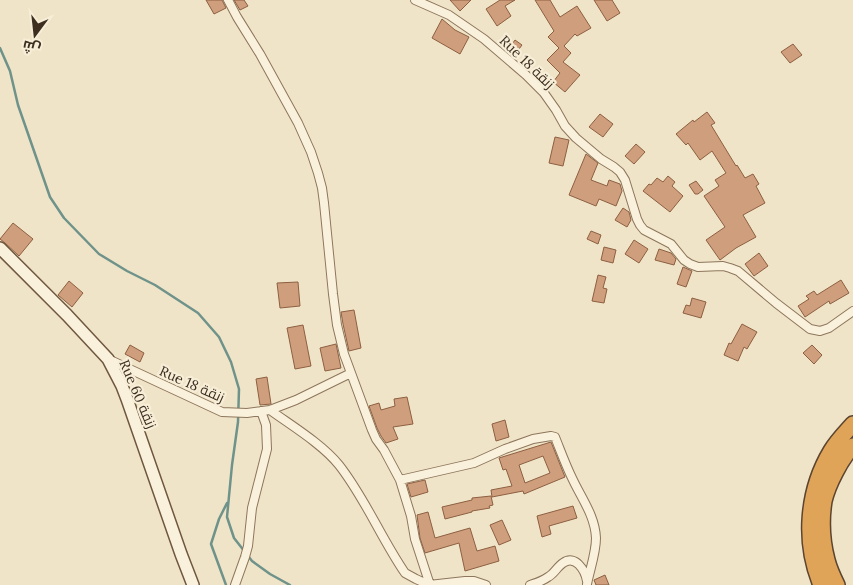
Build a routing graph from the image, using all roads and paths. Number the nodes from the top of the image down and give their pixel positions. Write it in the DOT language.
graph roads {
  1 [pos="228,0"];
  2 [pos="415,0"];
  3 [pos="0,248"];
  4 [pos="853,311"];
  5 [pos="108,359"];
  6 [pos="351,373"];
  7 [pos="270,410"];
  8 [pos="260,411"];
  9 [pos="853,424"];
  10 [pos="853,446"];
  11 [pos="400,480"];
  12 [pos="587,584"];
  13 [pos="193,585"];
  14 [pos="235,585"];
  15 [pos="430,585"];
  16 [pos="486,585"];
  17 [pos="530,585"];
  18 [pos="821,585"];
  19 [pos="837,585"];
  1 -- 6 [label="street"];
  2 -- 4 [label="street, Rue 18 زنقة"];
  3 -- 5 [label="street, Rue 60 زنقة"];
  5 -- 8 [label="street, Rue 18 زنقة"];
  5 -- 13 [label="street, Rue 60 زنقة"];
  6 -- 7 [label="street, Rue 18 زنقة"];
  6 -- 11 [label="street"];
  7 -- 8 [label="street, Rue 18 زنقة"];
  7 -- 15 [label="street"];
  8 -- 14 [label="street"];
  9 -- 18 [label="highway"];
  10 -- 19 [label="highway"];
  11 -- 12 [label="street"];
  11 -- 15 [label="street"];
  12 -- 17 [label="street"];
  15 -- 16 [label="street"];
}
